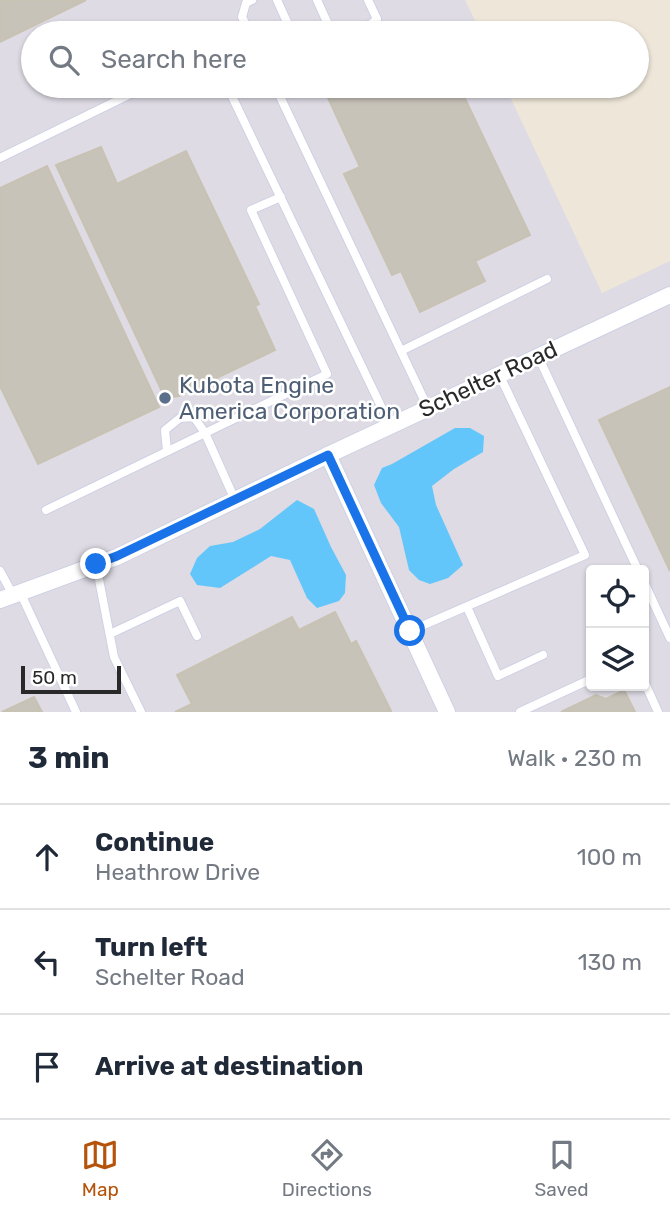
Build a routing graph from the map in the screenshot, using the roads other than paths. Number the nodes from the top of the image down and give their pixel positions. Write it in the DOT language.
graph roads {
  1 [pos="252,0"];
  2 [pos="277,0"];
  3 [pos="317,0"];
  4 [pos="368,0"];
  5 [pos="245,21"];
  6 [pos="287,21"];
  7 [pos="327,21"];
  8 [pos="374,21"];
  9 [pos="122,98"];
  10 [pos="233,98"];
  11 [pos="281,98"];
  12 [pos="0,158"];
  13 [pos="281,197"];
  14 [pos="547,279"];
  15 [pos="670,295"];
  16 [pos="401,351"];
  17 [pos="538,356"];
  18 [pos="499,374"];
  19 [pos="428,408"];
  20 [pos="390,425"];
  21 [pos="205,433"];
  22 [pos="167,451"];
  23 [pos="328,455"];
  24 [pos="235,500"];
  25 [pos="46,510"];
  26 [pos="96,564"];
  27 [pos="636,565"];
  28 [pos="0,571"];
  29 [pos="649,593"];
  30 [pos="11,596"];
  31 [pos="467,607"];
  32 [pos="410,631"];
  33 [pos="110,634"];
  34 [pos="197,636"];
  35 [pos="670,638"];
  36 [pos="543,654"];
  37 [pos="586,681"];
  38 [pos="649,691"];
  39 [pos="76,712"];
  40 [pos="141,712"];
  41 [pos="447,712"];
  42 [pos="520,712"];
  43 [pos="658,712"];
  1 -- 5 [label="lane"];
  2 -- 6 [label="lane"];
  3 -- 7 [label="lane"];
  4 -- 8 [label="lane"];
  9 -- 12 [label="lane"];
  10 -- 13 [label="lane"];
  11 -- 16 [label="lane"];
  13 -- 20 [label="lane"];
  13 -- 21 [label="lane"];
  14 -- 16 [label="lane"];
  15 -- 17 [label="street, Schelter Road"];
  16 -- 19 [label="lane"];
  17 -- 18 [label="street, Schelter Road"];
  17 -- 27 [label="lane"];
  18 -- 19 [label="street, Schelter Road"];
  18 -- 31 [label="lane"];
  19 -- 20 [label="street, Schelter Road"];
  20 -- 23 [label="street, Schelter Road"];
  21 -- 22 [label="lane"];
  21 -- 22 [label="lane"];
  21 -- 24 [label="lane"];
  22 -- 25 [label="lane"];
  23 -- 24 [label="street, Schelter Road"];
  23 -- 32 [label="street"];
  24 -- 26 [label="street, Schelter Road"];
  26 -- 30 [label="street, Schelter Road"];
  26 -- 33 [label="lane"];
  28 -- 30 [label="lane"];
  29 -- 35 [label="lane"];
  30 -- 39 [label="lane"];
  31 -- 32 [label="lane"];
  31 -- 36 [label="lane"];
  32 -- 41 [label="street"];
  33 -- 34 [label="lane"];
  33 -- 40 [label="lane"];
  37 -- 42 [label="lane"];
  38 -- 43 [label="lane"];
}
